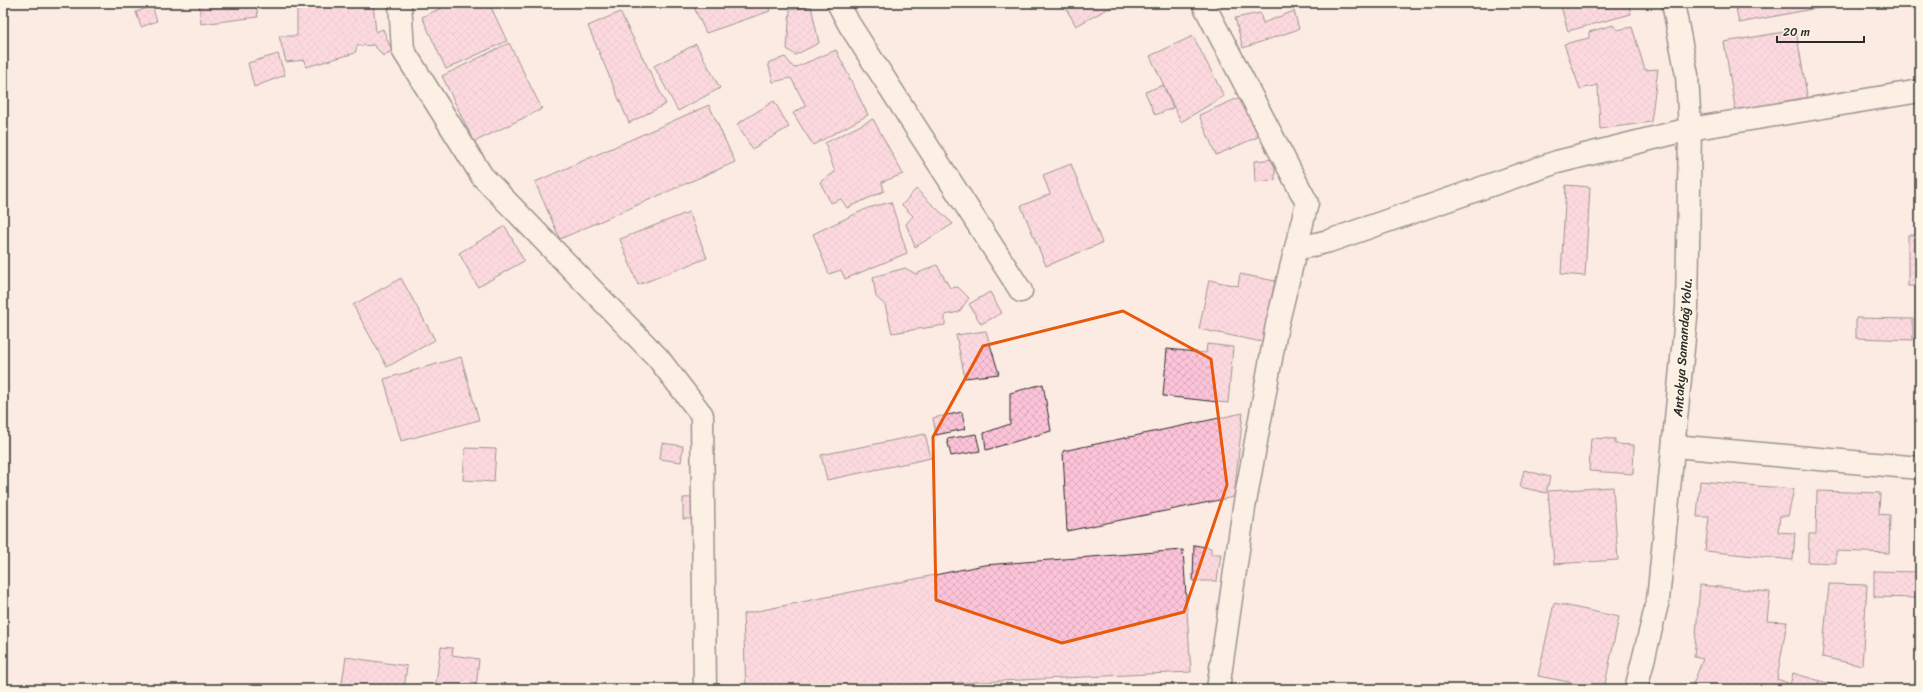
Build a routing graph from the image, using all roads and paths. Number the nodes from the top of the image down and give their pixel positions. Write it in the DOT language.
graph roads {
  1 [pos="400,3"];
  2 [pos="838,3"];
  3 [pos="1203,3"];
  4 [pos="1673,3"];
  5 [pos="1920,91"];
  6 [pos="1690,129"];
  7 [pos="1296,249"];
  8 [pos="1021,292"];
  9 [pos="1674,446"];
  10 [pos="1920,468"];
  11 [pos="705,689"];
  12 [pos="1218,689"];
  13 [pos="1636,689"];
  1 -- 11 [label="street"];
  2 -- 8 [label="street"];
  3 -- 7 [label="street"];
  4 -- 6 [label="street, Antakya Samandağ Yolu."];
  5 -- 6 [label="street"];
  6 -- 7 [label="street"];
  6 -- 9 [label="street, Antakya Samandağ Yolu."];
  7 -- 12 [label="street"];
  9 -- 10 [label="street"];
  9 -- 13 [label="street, Antakya Samandağ Yolu."];
}
